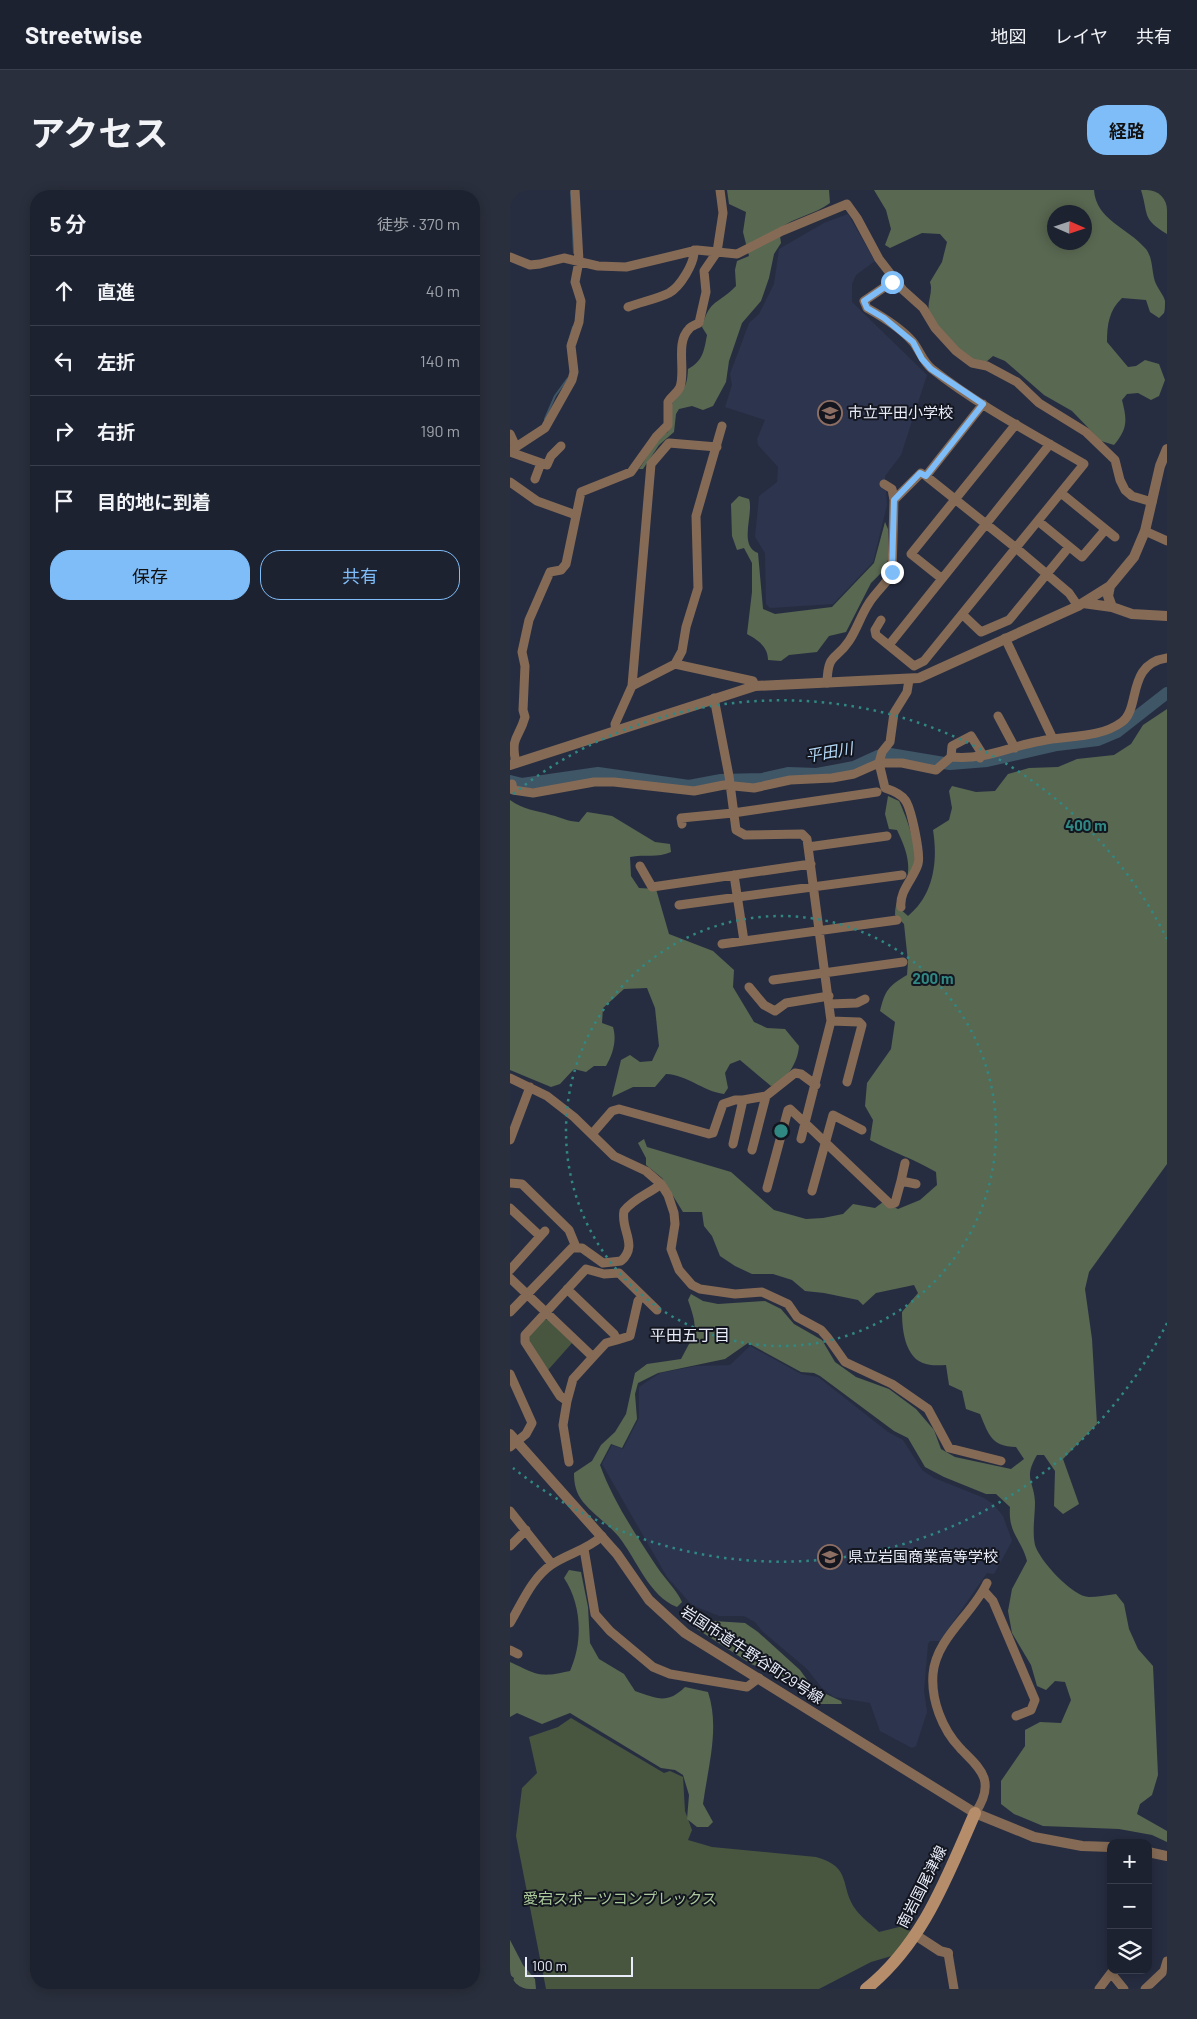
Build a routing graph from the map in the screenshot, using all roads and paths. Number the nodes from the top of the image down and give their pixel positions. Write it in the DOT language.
graph roads {
  1 [pos="575,190"];
  2 [pos="720,190"];
  3 [pos="694,250"];
  4 [pos="718,252"];
  5 [pos="510,258"];
  6 [pos="579,260"];
  7 [pos="895,280"];
  8 [pos="628,307"];
  9 [pos="983,404"];
  10 [pos="1016,424"];
  11 [pos="722,426"];
  12 [pos="1050,444"];
  13 [pos="512,445"];
  14 [pos="561,446"];
  15 [pos="717,447"];
  16 [pos="1167,449"];
  17 [pos="541,462"];
  18 [pos="926,476"];
  19 [pos="535,479"];
  20 [pos="510,482"];
  21 [pos="884,484"];
  22 [pos="1061,493"];
  23 [pos="894,500"];
  24 [pos="955,500"];
  25 [pos="1152,502"];
  26 [pos="576,515"];
  27 [pos="1038,521"];
  28 [pos="985,525"];
  29 [pos="1105,530"];
  30 [pos="1145,531"];
  31 [pos="1114,537"];
  32 [pos="1165,537"];
  33 [pos="1068,547"];
  34 [pos="1016,548"];
  35 [pos="1046,574"];
  36 [pos="941,578"];
  37 [pos="1110,586"];
  38 [pos="1080,604"];
  39 [pos="1112,606"];
  40 [pos="962,614"];
  41 [pos="1167,616"];
  42 [pos="882,620"];
  43 [pos="1005,638"];
  44 [pos="889,645"];
  45 [pos="1167,658"];
  46 [pos="676,664"];
  47 [pos="909,680"];
  48 [pos="827,683"];
  49 [pos="632,686"];
  50 [pos="755,686"];
  51 [pos="714,698"];
  52 [pos="998,716"];
  53 [pos="616,731"];
  54 [pos="1053,739"];
  55 [pos="1015,748"];
  56 [pos="881,758"];
  57 [pos="950,758"];
  58 [pos="980,758"];
  59 [pos="513,764"];
  60 [pos="729,781"];
  61 [pos="512,784"];
  62 [pos="878,792"];
  63 [pos="733,813"];
  64 [pos="682,824"];
  65 [pos="887,836"];
  66 [pos="808,847"];
  67 [pos="810,864"];
  68 [pos="640,866"];
  69 [pos="734,875"];
  70 [pos="902,876"];
  71 [pos="814,888"];
  72 [pos="738,898"];
  73 [pos="679,905"];
  74 [pos="901,907"];
  75 [pos="897,920"];
  76 [pos="819,930"];
  77 [pos="744,941"];
  78 [pos="722,944"];
  79 [pos="903,962"];
  80 [pos="826,973"];
  81 [pos="772,980"];
  82 [pos="749,988"];
  83 [pos="830,1000"];
  84 [pos="865,1000"];
  85 [pos="831,1020"];
  86 [pos="510,1078"];
  87 [pos="848,1082"];
  88 [pos="816,1085"];
  89 [pos="530,1087"];
  90 [pos="766,1096"];
  91 [pos="743,1100"];
  92 [pos="805,1123"];
  93 [pos="862,1130"];
  94 [pos="592,1134"];
  95 [pos="801,1139"];
  96 [pos="510,1140"];
  97 [pos="733,1144"];
  98 [pos="826,1144"];
  99 [pos="752,1150"];
  100 [pos="905,1163"];
  101 [pos="900,1181"];
  102 [pos="510,1183"];
  103 [pos="661,1184"];
  104 [pos="916,1184"];
  105 [pos="767,1188"];
  106 [pos="812,1191"];
  107 [pos="511,1211"];
  108 [pos="576,1247"];
  109 [pos="510,1270"];
  110 [pos="510,1278"];
  111 [pos="567,1289"];
  112 [pos="526,1294"];
  113 [pos="642,1296"];
  114 [pos="657,1310"];
  115 [pos="510,1312"];
  116 [pos="546,1313"];
  117 [pos="617,1340"];
  118 [pos="593,1357"];
  119 [pos="510,1374"];
  120 [pos="568,1401"];
  121 [pos="512,1441"];
  122 [pos="1001,1461"];
  123 [pos="569,1462"];
  124 [pos="510,1511"];
  125 [pos="526,1530"];
  126 [pos="602,1536"];
  127 [pos="510,1546"];
  128 [pos="584,1549"];
  129 [pos="552,1564"];
  130 [pos="510,1623"];
  131 [pos="759,1678"];
  132 [pos="1016,1716"];
  133 [pos="975,1813"];
  134 [pos="1107,1847"];
  135 [pos="1152,1853"];
  136 [pos="1167,1856"];
  137 [pos="917,1936"];
  138 [pos="948,1953"];
  139 [pos="1167,1960"];
  140 [pos="1165,1973"];
  141 [pos="866,1989"];
  142 [pos="954,1989"];
  143 [pos="1099,1989"];
  144 [pos="1124,1989"];
  145 [pos="1145,1989"];
  1 -- 6 [label="street"];
  2 -- 4 [label="street"];
  3 -- 4 [label="street"];
  3 -- 6 [label="street"];
  3 -- 8 [label="street"];
  4 -- 7 [label="street"];
  4 -- 26 [label="street"];
  5 -- 6 [label="street"];
  6 -- 13 [label="street"];
  7 -- 9 [label="street"];
  7 -- 25 [label="street"];
  9 -- 10 [label="street"];
  9 -- 18 [label="street"];
  10 -- 12 [label="street"];
  10 -- 24 [label="street"];
  11 -- 15 [label="street"];
  12 -- 22 [label="street"];
  12 -- 28 [label="street"];
  13 -- 17 [label="street"];
  14 -- 17 [label="street"];
  15 -- 46 [label="street"];
  15 -- 49 [label="street"];
  16 -- 25 [label="street"];
  17 -- 19 [label="street"];
  18 -- 23 [label="street"];
  18 -- 24 [label="street"];
  20 -- 26 [label="street"];
  21 -- 23 [label="street"];
  22 -- 27 [label="street"];
  22 -- 29 [label="street"];
  23 -- 48 [label="street"];
  24 -- 28 [label="street"];
  24 -- 36 [label="street"];
  25 -- 30 [label="street"];
  26 -- 59 [label="street"];
  27 -- 33 [label="street"];
  27 -- 34 [label="street"];
  28 -- 34 [label="street"];
  28 -- 36 [label="street"];
  29 -- 31 [label="street"];
  29 -- 33 [label="street"];
  30 -- 32 [label="street"];
  30 -- 37 [label="street"];
  33 -- 35 [label="street"];
  34 -- 35 [label="street"];
  34 -- 40 [label="street"];
  35 -- 38 [label="street"];
  35 -- 40 [label="street"];
  36 -- 44 [label="street"];
  37 -- 38 [label="street"];
  37 -- 39 [label="street"];
  38 -- 39 [label="street"];
  38 -- 43 [label="street"];
  39 -- 41 [label="street"];
  40 -- 44 [label="street"];
  42 -- 44 [label="street"];
  43 -- 47 [label="street"];
  43 -- 54 [label="street"];
  45 -- 54 [label="street"];
  46 -- 49 [label="street"];
  46 -- 50 [label="street"];
  47 -- 48 [label="street"];
  47 -- 56 [label="street"];
  48 -- 50 [label="street"];
  49 -- 53 [label="street"];
  50 -- 51 [label="street"];
  51 -- 53 [label="street"];
  51 -- 60 [label="street"];
  52 -- 55 [label="street"];
  53 -- 59 [label="street"];
  54 -- 55 [label="street"];
  55 -- 58 [label="street"];
  56 -- 57 [label="street"];
  56 -- 60 [label="street"];
  56 -- 74 [label="street"];
  57 -- 58 [label="street"];
  57 -- 58 [label="street"];
  60 -- 61 [label="street"];
  60 -- 63 [label="street"];
  62 -- 63 [label="street"];
  63 -- 64 [label="street"];
  63 -- 66 [label="street"];
  65 -- 66 [label="street"];
  66 -- 67 [label="street"];
  67 -- 69 [label="street"];
  67 -- 71 [label="street"];
  68 -- 69 [label="street"];
  69 -- 72 [label="street"];
  70 -- 71 [label="street"];
  71 -- 72 [label="street"];
  71 -- 76 [label="street"];
  72 -- 73 [label="street"];
  72 -- 77 [label="street"];
  75 -- 76 [label="street"];
  76 -- 77 [label="street"];
  76 -- 80 [label="street"];
  77 -- 78 [label="street"];
  79 -- 80 [label="street"];
  80 -- 81 [label="street"];
  80 -- 83 [label="street"];
  82 -- 83 [label="street"];
  83 -- 84 [label="street"];
  83 -- 85 [label="street"];
  85 -- 87 [label="street"];
  85 -- 88 [label="street"];
  86 -- 89 [label="street"];
  88 -- 90 [label="street"];
  88 -- 92 [label="street"];
  89 -- 94 [label="street"];
  89 -- 96 [label="street"];
  90 -- 91 [label="street"];
  90 -- 99 [label="street"];
  91 -- 94 [label="street"];
  91 -- 97 [label="street"];
  92 -- 95 [label="street"];
  92 -- 98 [label="street"];
  92 -- 105 [label="street"];
  93 -- 98 [label="street"];
  94 -- 103 [label="street"];
  98 -- 101 [label="street"];
  98 -- 106 [label="street"];
  100 -- 101 [label="street"];
  101 -- 104 [label="street"];
  102 -- 108 [label="street"];
  103 -- 108 [label="street"];
  103 -- 122 [label="street"];
  107 -- 109 [label="street"];
  108 -- 112 [label="street"];
  110 -- 112 [label="street"];
  111 -- 113 [label="street"];
  111 -- 116 [label="street"];
  111 -- 117 [label="street"];
  112 -- 115 [label="street"];
  112 -- 116 [label="street"];
  113 -- 114 [label="street"];
  113 -- 117 [label="street"];
  116 -- 118 [label="street"];
  116 -- 120 [label="street"];
  117 -- 118 [label="street"];
  118 -- 120 [label="street"];
  119 -- 121 [label="street"];
  120 -- 123 [label="street"];
  121 -- 126 [label="street, 岩国市道牛野谷町29号線"];
  124 -- 125 [label="street"];
  125 -- 127 [label="street"];
  125 -- 129 [label="street"];
  126 -- 128 [label="street"];
  126 -- 131 [label="street, 岩国市道牛野谷町29号線"];
  128 -- 129 [label="street"];
  128 -- 131 [label="street"];
  129 -- 130 [label="street"];
  131 -- 133 [label="street, 岩国市道牛野谷町29号線"];
  132 -- 133 [label="street"];
  133 -- 134 [label="street, 岩国市道牛野谷町29号線"];
  133 -- 137 [label="main road, 南岩国尾津線"];
  135 -- 136 [label="street"];
  137 -- 138 [label="street"];
  137 -- 141 [label="main road, 南岩国尾津線"];
  138 -- 142 [label="street"];
  139 -- 140 [label="street"];
  140 -- 145 [label="street"];
  143 -- 144 [label="street"];
}
